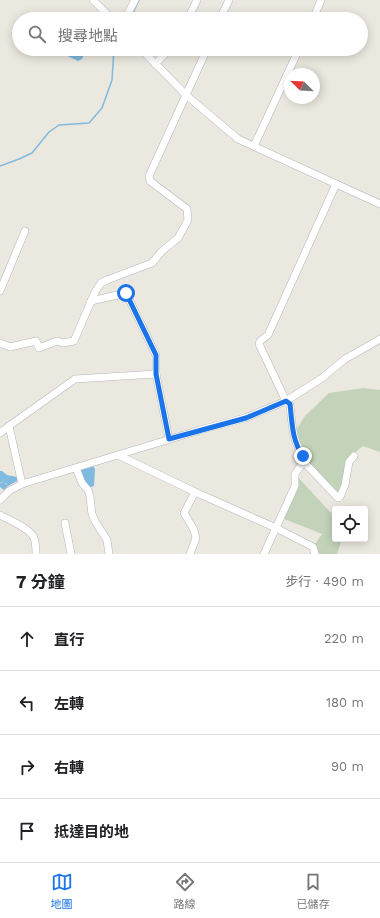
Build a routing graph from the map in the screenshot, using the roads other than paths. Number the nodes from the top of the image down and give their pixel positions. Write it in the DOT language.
graph roads {
  1 [pos="93,0"];
  2 [pos="135,0"];
  3 [pos="197,0"];
  4 [pos="229,0"];
  5 [pos="321,0"];
  6 [pos="105,12"];
  7 [pos="129,12"];
  8 [pos="191,12"];
  9 [pos="223,12"];
  10 [pos="316,12"];
  11 [pos="148,56"];
  12 [pos="163,56"];
  13 [pos="204,56"];
  14 [pos="296,56"];
  15 [pos="155,64"];
  16 [pos="186,95"];
  17 [pos="254,146"];
  18 [pos="336,184"];
  19 [pos="380,204"];
  20 [pos="25,231"];
  21 [pos="0,291"];
  22 [pos="91,301"];
  23 [pos="380,339"];
  24 [pos="0,343"];
  25 [pos="156,374"];
  26 [pos="286,401"];
  27 [pos="9,426"];
  28 [pos="0,432"];
  29 [pos="169,439"];
  30 [pos="118,455"];
  31 [pos="354,456"];
  32 [pos="303,461"];
  33 [pos="76,468"];
  34 [pos="22,484"];
  35 [pos="195,492"];
  36 [pos="0,500"];
  37 [pos="0,515"];
  38 [pos="65,523"];
  39 [pos="276,528"];
  40 [pos="36,554"];
  41 [pos="71,554"];
  42 [pos="109,554"];
  43 [pos="190,554"];
  44 [pos="264,554"];
  45 [pos="315,554"];
  1 -- 6 [label="street"];
  2 -- 7 [label="street"];
  3 -- 8 [label="street"];
  4 -- 9 [label="street"];
  5 -- 10 [label="street"];
  11 -- 15 [label="street"];
  12 -- 15 [label="street"];
  13 -- 16 [label="street"];
  14 -- 17 [label="street"];
  15 -- 16 [label="street"];
  16 -- 17 [label="street"];
  16 -- 22 [label="street"];
  17 -- 18 [label="street"];
  18 -- 19 [label="street"];
  18 -- 26 [label="street"];
  20 -- 21 [label="street"];
  22 -- 24 [label="street"];
  22 -- 25 [label="street"];
  23 -- 26 [label="street"];
  25 -- 27 [label="street"];
  25 -- 29 [label="street"];
  26 -- 29 [label="street"];
  26 -- 32 [label="street"];
  27 -- 28 [label="street"];
  27 -- 34 [label="street"];
  29 -- 30 [label="street"];
  30 -- 33 [label="street"];
  30 -- 35 [label="street"];
  31 -- 32 [label="street"];
  32 -- 39 [label="street"];
  33 -- 34 [label="street"];
  33 -- 42 [label="street"];
  34 -- 36 [label="street"];
  35 -- 39 [label="street"];
  35 -- 43 [label="street"];
  37 -- 40 [label="street"];
  38 -- 41 [label="street"];
  39 -- 44 [label="street"];
  39 -- 45 [label="street"];
}
